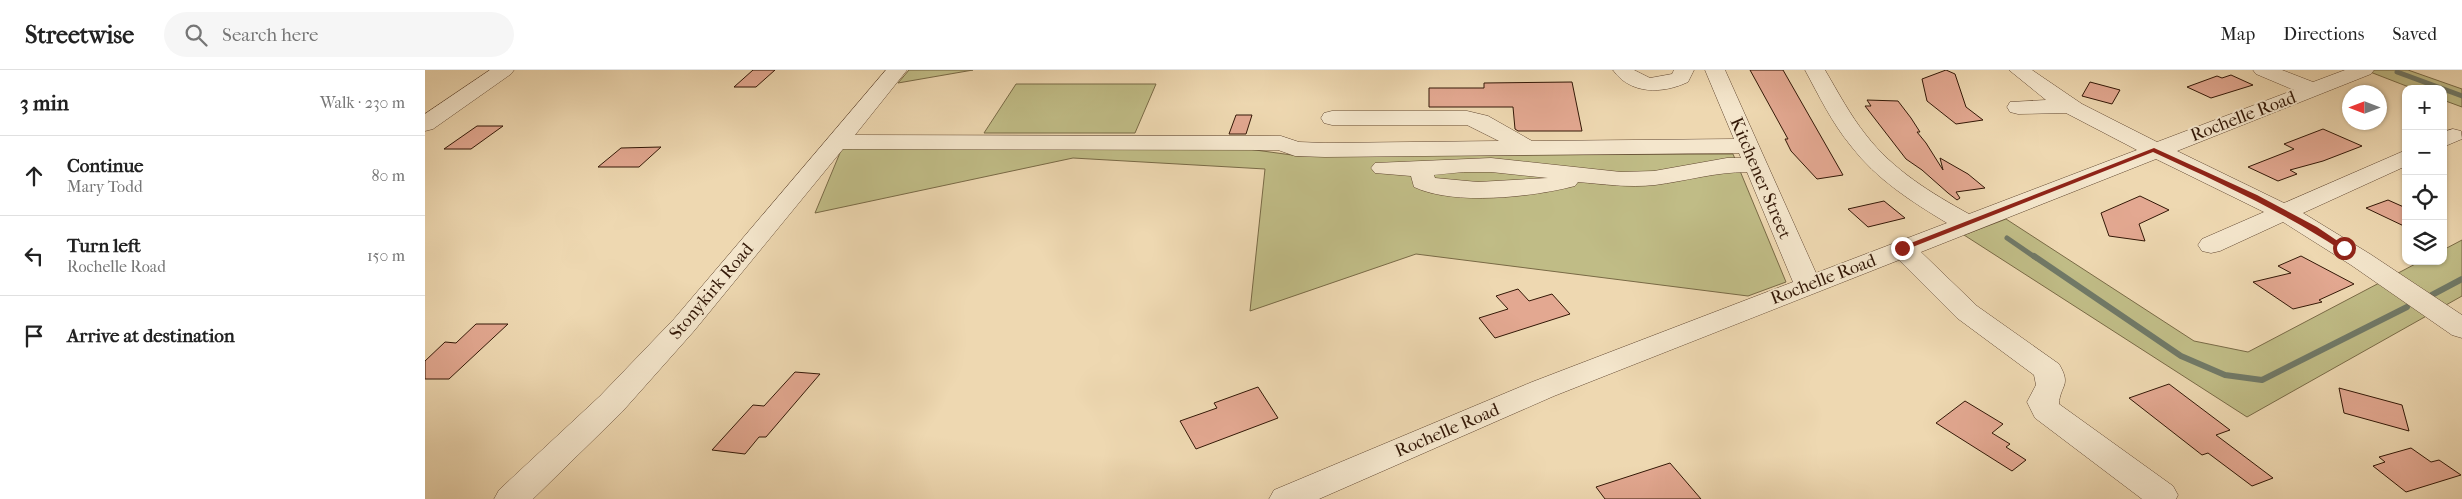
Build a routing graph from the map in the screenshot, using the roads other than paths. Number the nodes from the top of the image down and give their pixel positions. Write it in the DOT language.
graph roads {
  1 [pos="504,70"];
  2 [pos="897,70"];
  3 [pos="1623,70"];
  4 [pos="1684,70"];
  5 [pos="1715,70"];
  6 [pos="1815,70"];
  7 [pos="2019,70"];
  8 [pos="2263,70"];
  9 [pos="2364,70"];
  10 [pos="2314,90"];
  11 [pos="2070,106"];
  12 [pos="2018,107"];
  13 [pos="1332,118"];
  14 [pos="425,124"];
  15 [pos="836,142"];
  16 [pos="1527,148"];
  17 [pos="2154,150"];
  18 [pos="1752,156"];
  19 [pos="2402,159"];
  20 [pos="1379,168"];
  21 [pos="2283,212"];
  22 [pos="1966,224"];
  23 [pos="2211,244"];
  24 [pos="1902,248"];
  25 [pos="1808,285"];
  26 [pos="2462,329"];
  27 [pos="2161,495"];
  28 [pos="511,499"];
  29 [pos="1286,499"];
  1 -- 14 [label="street"];
  2 -- 15 [label="street, Stonykirk Road"];
  3 -- 4 [label="street"];
  5 -- 18 [label="street, Kitchener Street"];
  6 -- 22 [label="street"];
  7 -- 11 [label="street"];
  8 -- 10 [label="street"];
  9 -- 10 [label="street, Rochelle Road"];
  10 -- 17 [label="street, Rochelle Road"];
  11 -- 12 [label="street"];
  11 -- 17 [label="street"];
  13 -- 16 [label="street"];
  15 -- 16 [label="street"];
  15 -- 28 [label="street, Stonykirk Road"];
  16 -- 18 [label="street"];
  17 -- 21 [label="street"];
  17 -- 22 [label="street, Rochelle Road"];
  18 -- 20 [label="street"];
  18 -- 25 [label="street, Kitchener Street"];
  19 -- 21 [label="street"];
  21 -- 23 [label="street"];
  21 -- 26 [label="street"];
  22 -- 24 [label="street, Rochelle Road"];
  24 -- 25 [label="street, Rochelle Road"];
  24 -- 27 [label="street"];
  25 -- 29 [label="street, Rochelle Road"];
}
